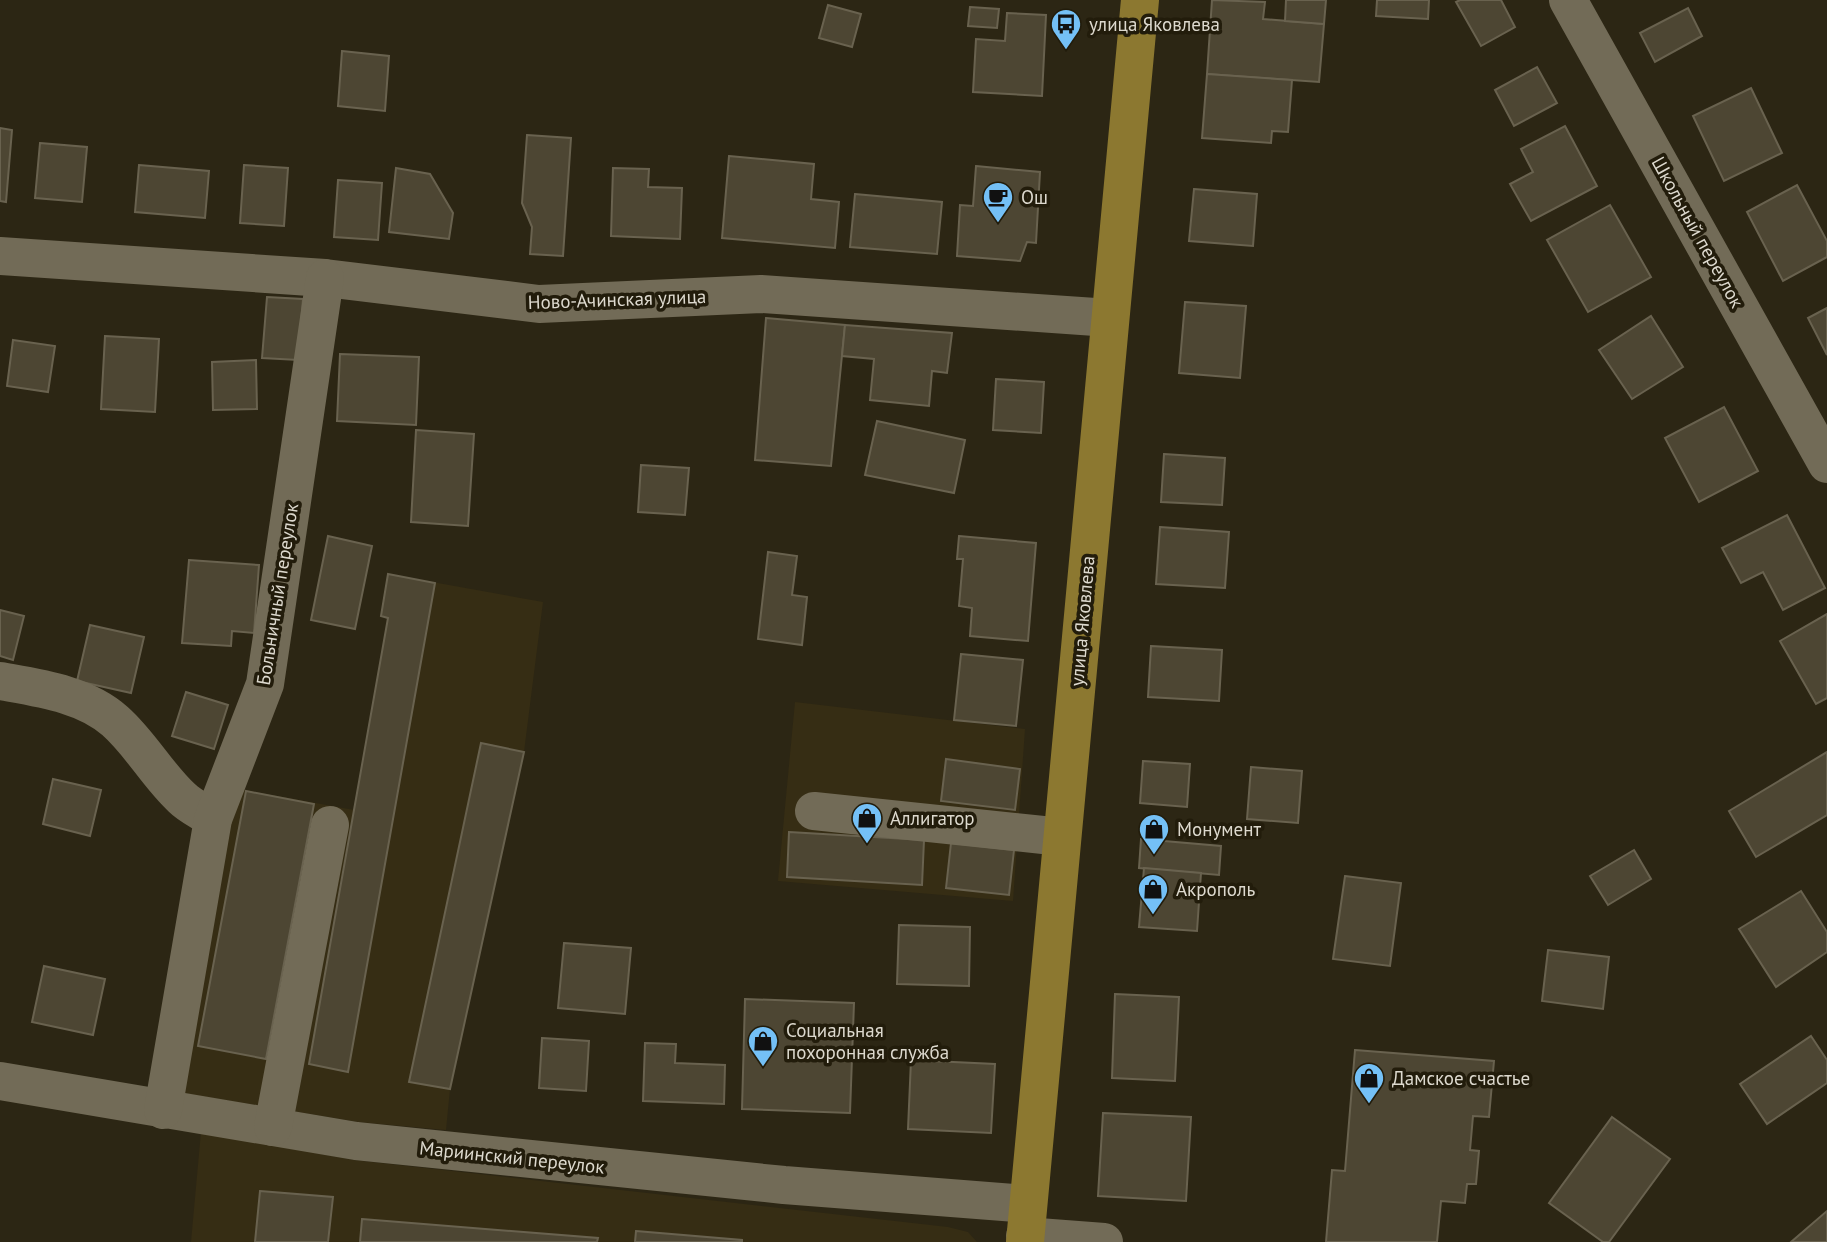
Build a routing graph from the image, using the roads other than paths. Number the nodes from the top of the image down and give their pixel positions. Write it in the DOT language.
graph roads {
  1 [pos="1140,0"];
  2 [pos="1568,0"];
  3 [pos="0,256"];
  4 [pos="325,278"];
  5 [pos="1110,318"];
  6 [pos="1827,464"];
  7 [pos="0,681"];
  8 [pos="814,810"];
  9 [pos="213,818"];
  10 [pos="330,825"];
  11 [pos="1062,837"];
  12 [pos="0,1081"];
  13 [pos="163,1110"];
  14 [pos="272,1127"];
  15 [pos="1026,1227"];
  16 [pos="1104,1242"];
  1 -- 5 [label="main road, улица Яковлева"];
  2 -- 6 [label="street, Школьный переулок"];
  3 -- 4 [label="street, Ново-Ачинская улица"];
  4 -- 5 [label="street, Ново-Ачинская улица"];
  4 -- 9 [label="street, Больничный переулок"];
  5 -- 11 [label="main road, улица Яковлева"];
  7 -- 9 [label="street"];
  8 -- 11 [label="street"];
  9 -- 13 [label="street, Больничный переулок"];
  10 -- 14 [label="street"];
  11 -- 15 [label="main road, улица Яковлева"];
  12 -- 13 [label="street, Мариинский переулок"];
  13 -- 14 [label="street, Мариинский переулок"];
  14 -- 15 [label="street, Мариинский переулок"];
  15 -- 16 [label="street, Мариинский переулок"];
}
